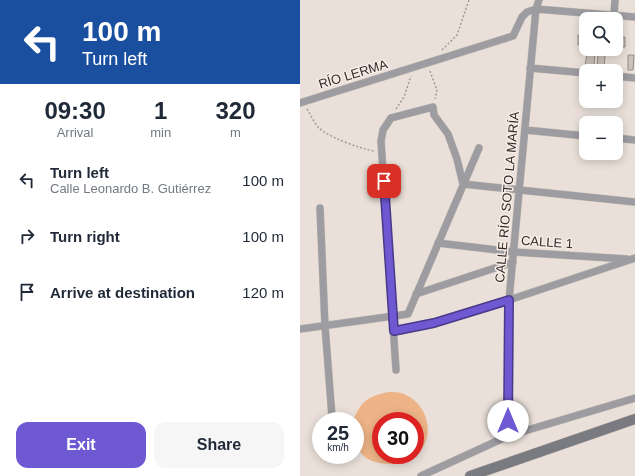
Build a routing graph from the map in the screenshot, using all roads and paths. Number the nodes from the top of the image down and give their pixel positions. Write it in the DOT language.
graph roads {
  1 [pos="469,0"];
  2 [pos="539,0"];
  3 [pos="616,0"];
  4 [pos="536,9"];
  5 [pos="579,12"];
  6 [pos="614,12"];
  7 [pos="623,16"];
  8 [pos="635,17"];
  9 [pos="442,49"];
  10 [pos="427,64"];
  11 [pos="414,68"];
  12 [pos="530,68"];
  13 [pos="579,72"];
  14 [pos="623,77"];
  15 [pos="635,78"];
  16 [pos="301,103"];
  17 [pos="433,106"];
  18 [pos="391,118"];
  19 [pos="525,130"];
  20 [pos="579,135"];
  21 [pos="623,139"];
  22 [pos="635,140"];
  23 [pos="479,148"];
  24 [pos="382,151"];
  25 [pos="463,184"];
  26 [pos="519,190"];
  27 [pos="635,202"];
  28 [pos="320,208"];
  29 [pos="438,244"];
  30 [pos="514,252"];
  31 [pos="633,258"];
  32 [pos="513,262"];
  33 [pos="416,294"];
  34 [pos="509,300"];
  35 [pos="393,316"];
  36 [pos="325,326"];
  37 [pos="300,329"];
  38 [pos="394,331"];
  39 [pos="396,370"];
  40 [pos="635,398"];
  41 [pos="332,412"];
  42 [pos="635,418"];
  43 [pos="508,436"];
  44 [pos="421,476"];
  45 [pos="470,476"];
  1 -- 9 [label="path"];
  2 -- 4 [label="street, CALLE RÍO SOTO LA MARÍA"];
  3 -- 6 [label="street"];
  4 -- 5 [label="street"];
  4 -- 10 [label="street, RÍO LERMA"];
  4 -- 12 [label="street, CALLE RÍO SOTO LA MARÍA"];
  7 -- 8 [label="street"];
  10 -- 11 [label="street, RÍO LERMA"];
  10 -- 17 [label="path"];
  11 -- 16 [label="street, RÍO LERMA"];
  11 -- 18 [label="path"];
  12 -- 13 [label="street"];
  12 -- 19 [label="street, CALLE RÍO SOTO LA MARÍA"];
  14 -- 15 [label="street"];
  16 -- 24 [label="path"];
  17 -- 18 [label="street"];
  17 -- 25 [label="street"];
  18 -- 24 [label="street"];
  19 -- 20 [label="street"];
  19 -- 26 [label="street, CALLE RÍO SOTO LA MARÍA"];
  21 -- 22 [label="street"];
  23 -- 25 [label="street"];
  24 -- 35 [label="street"];
  25 -- 26 [label="street"];
  25 -- 29 [label="street"];
  26 -- 27 [label="street"];
  26 -- 30 [label="street, CALLE RÍO SOTO LA MARÍA"];
  28 -- 36 [label="street"];
  29 -- 30 [label="street, CALLE 1"];
  29 -- 33 [label="street"];
  30 -- 31 [label="street, CALLE 1"];
  30 -- 32 [label="street, CALLE RÍO SOTO LA MARÍA"];
  31 -- 34 [label="street"];
  32 -- 33 [label="street"];
  32 -- 34 [label="street, CALLE RÍO SOTO LA MARÍA"];
  33 -- 35 [label="street"];
  34 -- 38 [label="street"];
  34 -- 43 [label="street, CALLE RÍO SOTO LA MARÍA"];
  35 -- 36 [label="street"];
  35 -- 38 [label="street"];
  36 -- 37 [label="street"];
  36 -- 41 [label="street"];
  38 -- 39 [label="street"];
  40 -- 43 [label="street"];
  42 -- 45 [label="main road"];
  43 -- 44 [label="street"];
}
